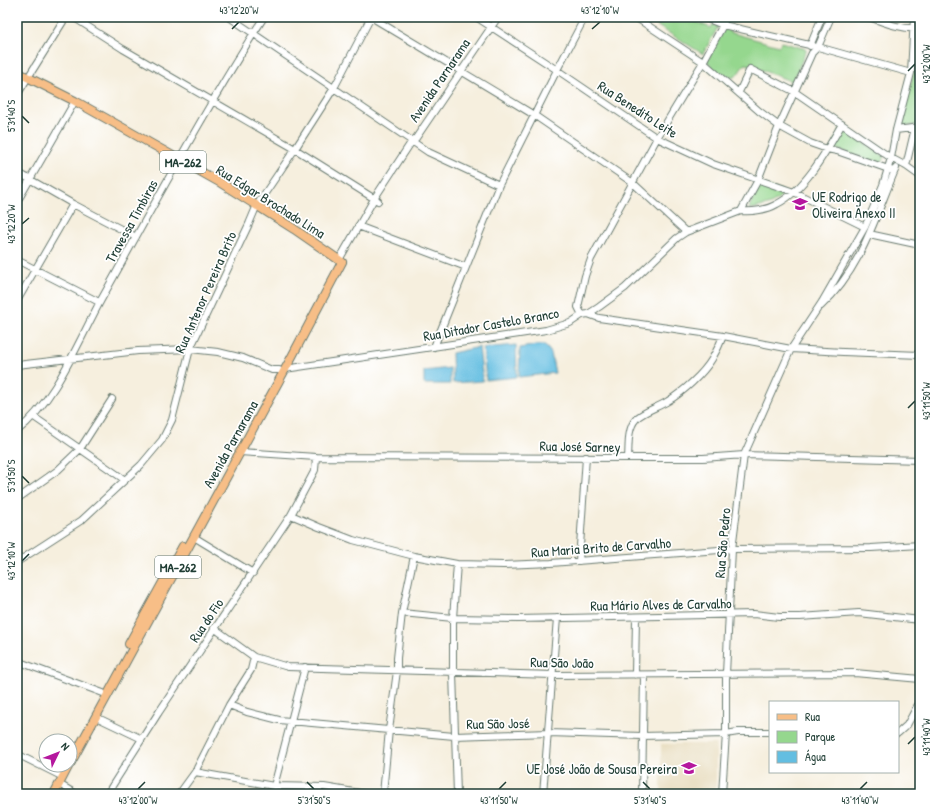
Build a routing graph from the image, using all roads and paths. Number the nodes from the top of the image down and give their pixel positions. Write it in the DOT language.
graph roads {
  1 [pos="66,17"];
  2 [pos="73,17"];
  3 [pos="229,17"];
  4 [pos="264,17"];
  5 [pos="371,17"];
  6 [pos="476,17"];
  7 [pos="498,17"];
  8 [pos="586,17"];
  9 [pos="635,17"];
  10 [pos="703,17"];
  11 [pos="725,17"];
  12 [pos="822,17"];
  13 [pos="831,17"];
  14 [pos="869,17"];
  15 [pos="914,17"];
  16 [pos="723,25"];
  17 [pos="491,26"];
  18 [pos="917,28"];
  19 [pos="253,33"];
  20 [pos="818,48"];
  21 [pos="811,50"];
  22 [pos="703,62"];
  23 [pos="557,70"];
  24 [pos="462,71"];
  25 [pos="17,72"];
  26 [pos="911,73"];
  27 [pos="29,77"];
  28 [pos="334,88"];
  29 [pos="739,92"];
  30 [pos="795,92"];
  31 [pos="17,95"];
  32 [pos="213,100"];
  33 [pos="75,101"];
  34 [pos="534,115"];
  35 [pos="842,124"];
  36 [pos="779,126"];
  37 [pos="917,128"];
  38 [pos="896,130"];
  39 [pos="657,138"];
  40 [pos="414,141"];
  41 [pos="296,149"];
  42 [pos="827,149"];
  43 [pos="891,158"];
  44 [pos="178,159"];
  45 [pos="898,162"];
  46 [pos="906,166"];
  47 [pos="891,170"];
  48 [pos="17,172"];
  49 [pos="920,176"];
  50 [pos="30,179"];
  51 [pos="758,180"];
  52 [pos="634,183"];
  53 [pos="499,185"];
  54 [pos="794,192"];
  55 [pos="376,200"];
  56 [pos="17,202"];
  57 [pos="73,204"];
  58 [pos="257,205"];
  59 [pos="741,212"];
  60 [pos="360,227"];
  61 [pos="865,228"];
  62 [pos="686,232"];
  63 [pos="869,234"];
  64 [pos="136,237"];
  65 [pos="920,245"];
  66 [pos="17,260"];
  67 [pos="340,261"];
  68 [pos="466,267"];
  69 [pos="35,270"];
  70 [pos="17,301"];
  71 [pos="100,302"];
  72 [pos="816,311"];
  73 [pos="585,314"];
  74 [pos="723,336"];
  75 [pos="434,347"];
  76 [pos="190,349"];
  77 [pos="791,349"];
  78 [pos="920,355"];
  79 [pos="70,359"];
  80 [pos="17,365"];
  81 [pos="284,366"];
  82 [pos="112,399"];
  83 [pos="34,417"];
  84 [pos="17,431"];
  85 [pos="80,449"];
  86 [pos="238,452"];
  87 [pos="744,455"];
  88 [pos="316,457"];
  89 [pos="586,457"];
  90 [pos="628,458"];
  91 [pos="920,460"];
  92 [pos="125,480"];
  93 [pos="17,499"];
  94 [pos="291,515"];
  95 [pos="192,535"];
  96 [pos="920,545"];
  97 [pos="732,549"];
  98 [pos="414,556"];
  99 [pos="579,561"];
  100 [pos="17,562"];
  101 [pos="458,564"];
  102 [pos="253,573"];
  103 [pos="402,613"];
  104 [pos="729,614"];
  105 [pos="636,617"];
  106 [pos="453,618"];
  107 [pos="557,618"];
  108 [pos="920,620"];
  109 [pos="214,628"];
  110 [pos="254,657"];
  111 [pos="17,661"];
  112 [pos="305,668"];
  113 [pos="397,671"];
  114 [pos="453,673"];
  115 [pos="726,674"];
  116 [pos="553,675"];
  117 [pos="635,675"];
  118 [pos="644,675"];
  119 [pos="920,679"];
  120 [pos="106,694"];
  121 [pos="920,701"];
  122 [pos="229,705"];
  123 [pos="96,717"];
  124 [pos="291,720"];
  125 [pos="389,730"];
  126 [pos="769,732"];
  127 [pos="899,732"];
  128 [pos="549,733"];
  129 [pos="726,734"];
  130 [pos="454,736"];
  131 [pos="642,736"];
  132 [pos="142,739"];
  133 [pos="78,741"];
  134 [pos="78,750"];
  135 [pos="17,754"];
  136 [pos="195,772"];
  137 [pos="65,773"];
  138 [pos="59,775"];
  139 [pos="59,784"];
  140 [pos="274,786"];
  141 [pos="48,794"];
  142 [pos="54,794"];
  143 [pos="76,794"];
  144 [pos="107,794"];
  145 [pos="179,794"];
  146 [pos="272,794"];
  147 [pos="366,794"];
  148 [pos="383,794"];
  149 [pos="457,794"];
  150 [pos="543,794"];
  151 [pos="642,794"];
  152 [pos="722,794"];
  1 -- 27 [label="street"];
  2 -- 32 [label="street"];
  3 -- 19 [label="street"];
  4 -- 19 [label="street, Travessa Timbiras"];
  5 -- 24 [label="street"];
  5 -- 28 [label="street, Rua Antenor Pereira Brito"];
  6 -- 17 [label="street, Rua Benedito Leite"];
  7 -- 17 [label="street, Avenida Parnarama / MA-262"];
  8 -- 23 [label="street"];
  9 -- 22 [label="street"];
  10 -- 16 [label="street"];
  11 -- 16 [label="street"];
  12 -- 21 [label="street"];
  13 -- 20 [label="street"];
  14 -- 18 [label="street"];
  15 -- 18 [label="street, Rua São Pedro"];
  16 -- 21 [label="street"];
  16 -- 22 [label="street"];
  17 -- 23 [label="street, Rua Benedito Leite"];
  17 -- 24 [label="street, Avenida Parnarama / MA-262"];
  18 -- 26 [label="street, Rua São Pedro"];
  19 -- 28 [label="street"];
  19 -- 32 [label="street, Travessa Timbiras"];
  20 -- 21 [label="street"];
  20 -- 26 [label="street"];
  21 -- 30 [label="street"];
  22 -- 29 [label="street"];
  22 -- 39 [label="street"];
  23 -- 34 [label="street"];
  23 -- 39 [label="street, Rua Benedito Leite"];
  24 -- 34 [label="street"];
  24 -- 40 [label="street, Avenida Parnarama / MA-262"];
  25 -- 27 [label="main road, Rua Edgar Brochado Lima / MA-262"];
  26 -- 38 [label="street, Rua São Pedro"];
  27 -- 31 [label="street"];
  27 -- 33 [label="main road, Rua Edgar Brochado Lima / MA-262"];
  28 -- 40 [label="street"];
  28 -- 41 [label="street, Rua Antenor Pereira Brito"];
  29 -- 30 [label="street"];
  29 -- 36 [label="street"];
  30 -- 35 [label="street"];
  30 -- 36 [label="street"];
  32 -- 41 [label="street"];
  32 -- 44 [label="street, Travessa Timbiras"];
  33 -- 44 [label="main road, Rua Edgar Brochado Lima / MA-262"];
  33 -- 50 [label="street"];
  34 -- 52 [label="street"];
  34 -- 53 [label="street"];
  35 -- 42 [label="street, Rua Ditador Castelo Branco"];
  35 -- 43 [label="street"];
  36 -- 42 [label="street"];
  36 -- 51 [label="street"];
  37 -- 38 [label="street"];
  37 -- 46 [label="street"];
  38 -- 43 [label="street, Rua São Pedro"];
  39 -- 51 [label="street, Rua Benedito Leite"];
  39 -- 52 [label="street"];
  40 -- 53 [label="street"];
  40 -- 55 [label="street, Avenida Parnarama / MA-262"];
  41 -- 55 [label="street"];
  41 -- 58 [label="street, Rua Antenor Pereira Brito"];
  42 -- 47 [label="street"];
  42 -- 54 [label="street, Rua Ditador Castelo Branco"];
  43 -- 45 [label="street"];
  43 -- 47 [label="street, Rua São Pedro"];
  44 -- 58 [label="main road, Rua Edgar Brochado Lima / MA-262"];
  44 -- 64 [label="street, Travessa Timbiras"];
  45 -- 46 [label="street"];
  45 -- 47 [label="street, Rua São Pedro"];
  46 -- 49 [label="street"];
  47 -- 61 [label="street, Rua São Pedro"];
  47 -- 63 [label="street, Rua São Pedro"];
  48 -- 50 [label="street"];
  50 -- 56 [label="street"];
  50 -- 57 [label="street"];
  51 -- 54 [label="street, Rua Benedito Leite"];
  51 -- 59 [label="street"];
  52 -- 62 [label="street"];
  52 -- 73 [label="street"];
  53 -- 68 [label="street"];
  54 -- 59 [label="street, Rua Ditador Castelo Branco"];
  54 -- 61 [label="street, Rua Benedito Leite"];
  55 -- 60 [label="street, Avenida Parnarama / MA-262"];
  57 -- 64 [label="street"];
  57 -- 69 [label="street"];
  58 -- 67 [label="main road, Rua Edgar Brochado Lima / MA-262"];
  58 -- 76 [label="street, Rua Antenor Pereira Brito"];
  59 -- 62 [label="street, Rua Ditador Castelo Branco"];
  60 -- 67 [label="street, Avenida Parnarama / MA-262"];
  60 -- 68 [label="street"];
  61 -- 72 [label="street, Rua São Pedro"];
  62 -- 73 [label="street, Rua Ditador Castelo Branco"];
  63 -- 65 [label="street"];
  63 -- 72 [label="street, Rua São Pedro"];
  64 -- 71 [label="street, Travessa Timbiras"];
  66 -- 69 [label="street"];
  67 -- 81 [label="main road, Avenida Parnarama / MA-262"];
  68 -- 75 [label="street"];
  69 -- 70 [label="street"];
  69 -- 71 [label="street"];
  71 -- 79 [label="street, Travessa Timbiras"];
  72 -- 77 [label="street, Rua São Pedro"];
  73 -- 74 [label="street"];
  73 -- 75 [label="street, Rua Ditador Castelo Branco"];
  74 -- 77 [label="street"];
  74 -- 90 [label="street"];
  75 -- 81 [label="street, Rua Ditador Castelo Branco"];
  76 -- 79 [label="street"];
  76 -- 81 [label="street"];
  76 -- 92 [label="street, Rua Antenor Pereira Brito"];
  77 -- 78 [label="street"];
  77 -- 87 [label="street, Rua São Pedro"];
  79 -- 80 [label="street"];
  79 -- 83 [label="street, Travessa Timbiras"];
  81 -- 86 [label="main road, Avenida Parnarama / MA-262"];
  82 -- 85 [label="street"];
  83 -- 84 [label="street, Travessa Timbiras"];
  83 -- 85 [label="street"];
  85 -- 92 [label="street"];
  85 -- 93 [label="street"];
  86 -- 88 [label="street, Rua José Sarney"];
  86 -- 95 [label="main road, Avenida Parnarama / MA-262"];
  87 -- 90 [label="street, Rua José Sarney"];
  87 -- 91 [label="street, Rua José Sarney"];
  87 -- 97 [label="street, Rua São Pedro"];
  88 -- 89 [label="street, Rua José Sarney"];
  88 -- 94 [label="street, Rua do Fio"];
  89 -- 90 [label="street, Rua José Sarney"];
  89 -- 99 [label="street"];
  92 -- 100 [label="street, Rua Antenor Pereira Brito"];
  94 -- 98 [label="street, Rua Maria Brito de Carvalho"];
  94 -- 102 [label="street, Rua do Fio"];
  95 -- 102 [label="street"];
  95 -- 120 [label="main road, Avenida Parnarama / MA-262"];
  96 -- 97 [label="street, Rua Maria Brito de Carvalho"];
  97 -- 99 [label="street, Rua Maria Brito de Carvalho"];
  97 -- 104 [label="street, Rua São Pedro"];
  98 -- 101 [label="street, Rua Maria Brito de Carvalho"];
  98 -- 103 [label="street"];
  99 -- 101 [label="street, Rua Maria Brito de Carvalho"];
  101 -- 106 [label="street"];
  102 -- 109 [label="street, Rua do Fio"];
  103 -- 106 [label="street, Rua Mário Alves de Carvalho"];
  103 -- 113 [label="street"];
  104 -- 105 [label="street, Rua Mário Alves de Carvalho"];
  104 -- 108 [label="street, Rua Mário Alves de Carvalho"];
  104 -- 115 [label="street, Rua São Pedro"];
  105 -- 107 [label="street, Rua Mário Alves de Carvalho"];
  105 -- 117 [label="street"];
  106 -- 107 [label="street, Rua Mário Alves de Carvalho"];
  106 -- 114 [label="street"];
  107 -- 116 [label="street"];
  109 -- 110 [label="street, Rua São João"];
  109 -- 132 [label="street, Rua do Fio"];
  110 -- 112 [label="street, Rua São João"];
  110 -- 122 [label="street"];
  111 -- 120 [label="street"];
  112 -- 113 [label="street, Rua São João"];
  112 -- 124 [label="street"];
  113 -- 114 [label="street, Rua São João"];
  113 -- 125 [label="street"];
  114 -- 116 [label="street, Rua São João"];
  114 -- 130 [label="street"];
  115 -- 118 [label="street, Rua São João"];
  115 -- 119 [label="street, Rua São João"];
  115 -- 129 [label="street, Rua São Pedro"];
  116 -- 117 [label="street, Rua São João"];
  116 -- 128 [label="street"];
  117 -- 118 [label="street, Rua São João"];
  118 -- 131 [label="street"];
  120 -- 123 [label="main road, Avenida Parnarama / MA-262"];
  120 -- 133 [label="main road, Avenida Parnarama / MA-262"];
  121 -- 127 [label="street"];
  122 -- 124 [label="street, Rua São José"];
  122 -- 136 [label="street"];
  123 -- 132 [label="street"];
  123 -- 134 [label="main road, Avenida Parnarama / MA-262"];
  124 -- 125 [label="street, Rua São José"];
  124 -- 140 [label="street"];
  125 -- 130 [label="street, Rua São José"];
  125 -- 148 [label="street"];
  126 -- 129 [label="street, Rua São José"];
  128 -- 130 [label="street, Rua São José"];
  128 -- 131 [label="street, Rua São José"];
  128 -- 150 [label="street"];
  129 -- 131 [label="street, Rua São José"];
  129 -- 152 [label="street, Rua São Pedro"];
  130 -- 149 [label="street"];
  131 -- 151 [label="street"];
  132 -- 144 [label="street, Rua do Fio"];
  135 -- 138 [label="street"];
  136 -- 140 [label="street"];
  136 -- 145 [label="street"];
  137 -- 139 [label="main road, Avenida Parnarama / MA-262"];
  138 -- 141 [label="main road"];
  139 -- 142 [label="main road, Avenida Parnarama / MA-262"];
  139 -- 143 [label="street"];
  140 -- 146 [label="street"];
  140 -- 147 [label="street"];
}
